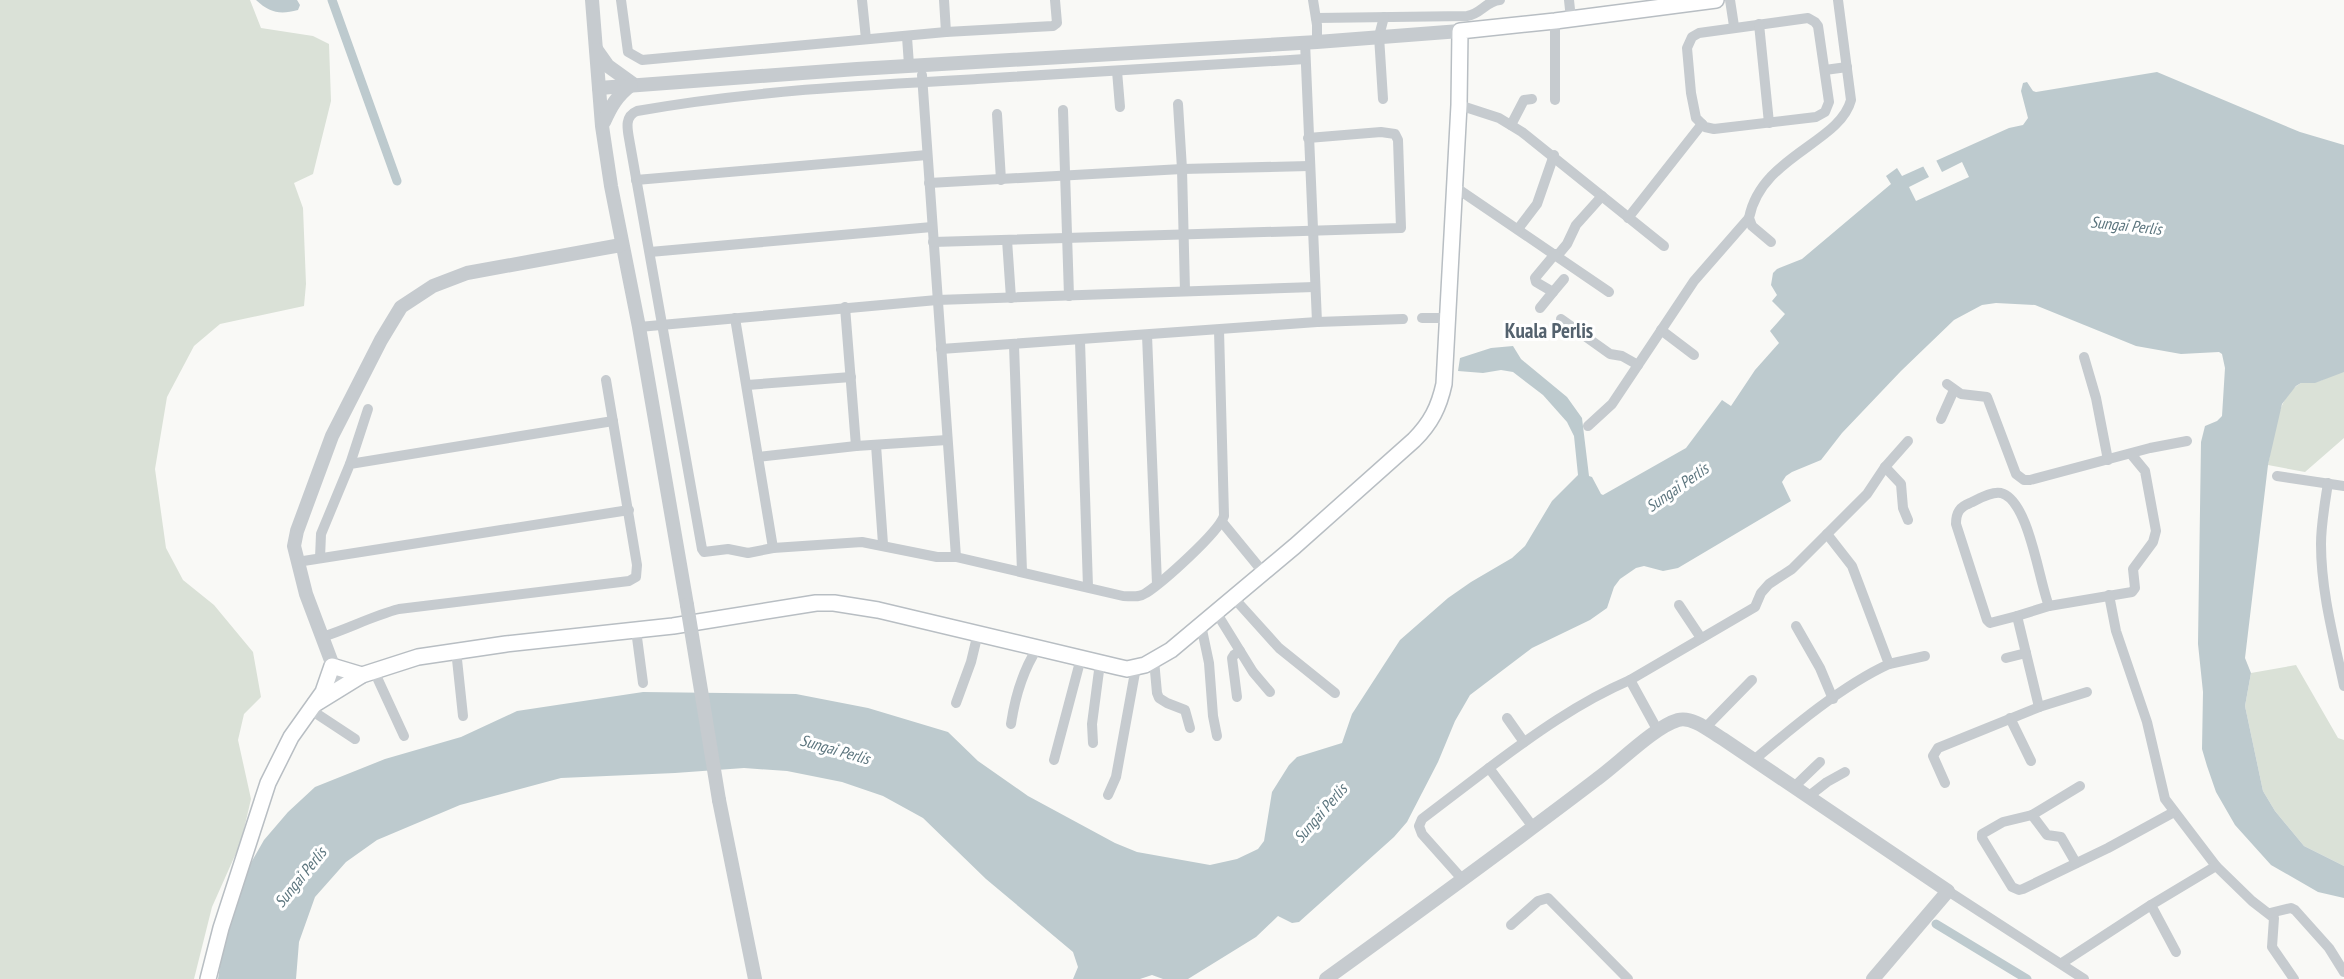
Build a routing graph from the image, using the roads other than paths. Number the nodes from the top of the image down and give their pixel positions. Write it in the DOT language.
graph roads {
  1 [pos="592,0"];
  2 [pos="621,0"];
  3 [pos="862,0"];
  4 [pos="944,0"];
  5 [pos="1055,0"];
  6 [pos="1313,0"];
  7 [pos="1494,0"];
  8 [pos="1569,0"];
  9 [pos="1716,0"];
  10 [pos="1730,0"];
  11 [pos="1838,0"];
  12 [pos="1571,19"];
  13 [pos="1555,21"];
  14 [pos="1759,24"];
  15 [pos="1734,26"];
  16 [pos="1381,27"];
  17 [pos="1460,31"];
  18 [pos="946,32"];
  19 [pos="1314,32"];
  20 [pos="907,37"];
  21 [pos="867,39"];
  22 [pos="595,49"];
  23 [pos="1088,55"];
  24 [pos="1305,59"];
  25 [pos="915,65"];
  26 [pos="1847,67"];
  27 [pos="1825,70"];
  28 [pos="1117,71"];
  29 [pos="1089,72"];
  30 [pos="690,80"];
  31 [pos="922,82"];
  32 [pos="633,84"];
  33 [pos="599,88"];
  34 [pos="1383,99"];
  35 [pos="1532,99"];
  36 [pos="1555,100"];
  37 [pos="691,101"];
  38 [pos="1178,104"];
  39 [pos="1459,105"];
  40 [pos="1119,107"];
  41 [pos="1063,110"];
  42 [pos="997,114"];
  43 [pos="1769,123"];
  44 [pos="1702,124"];
  45 [pos="1511,125"];
  46 [pos="602,126"];
  47 [pos="1308,138"];
  48 [pos="927,155"];
  49 [pos="1554,156"];
  50 [pos="1309,166"];
  51 [pos="1182,169"];
  52 [pos="1065,176"];
  53 [pos="636,180"];
  54 [pos="1001,180"];
  55 [pos="929,183"];
  56 [pos="1455,187"];
  57 [pos="1602,196"];
  58 [pos="1628,218"];
  59 [pos="1749,218"];
  60 [pos="617,219"];
  61 [pos="932,227"];
  62 [pos="1518,229"];
  63 [pos="1311,232"];
  64 [pos="1184,234"];
  65 [pos="1066,238"];
  66 [pos="1007,240"];
  67 [pos="933,242"];
  68 [pos="1771,242"];
  69 [pos="621,245"];
  70 [pos="1664,246"];
  71 [pos="595,250"];
  72 [pos="650,252"];
  73 [pos="1556,255"];
  74 [pos="626,267"];
  75 [pos="1564,279"];
  76 [pos="1314,286"];
  77 [pos="1185,291"];
  78 [pos="1553,292"];
  79 [pos="1609,292"];
  80 [pos="1069,296"];
  81 [pos="1011,298"];
  82 [pos="938,300"];
  83 [pos="845,307"];
  84 [pos="1540,308"];
  85 [pos="735,318"];
  86 [pos="1422,318"];
  87 [pos="1449,318"];
  88 [pos="1403,319"];
  89 [pos="1561,319"];
  90 [pos="1317,322"];
  91 [pos="663,324"];
  92 [pos="639,327"];
  93 [pos="1219,330"];
  94 [pos="1661,330"];
  95 [pos="1147,335"];
  96 [pos="1080,341"];
  97 [pos="1014,345"];
  98 [pos="941,349"];
  99 [pos="1694,355"];
  100 [pos="2084,357"];
  101 [pos="1638,365"];
  102 [pos="851,377"];
  103 [pos="606,380"];
  104 [pos="747,385"];
  105 [pos="368,408"];
  106 [pos="1941,418"];
  107 [pos="613,421"];
  108 [pos="1588,426"];
  109 [pos="947,440"];
  110 [pos="1908,441"];
  111 [pos="2187,441"];
  112 [pos="876,445"];
  113 [pos="856,446"];
  114 [pos="2131,454"];
  115 [pos="758,457"];
  116 [pos="2108,460"];
  117 [pos="350,464"];
  118 [pos="1885,467"];
  119 [pos="2277,476"];
  120 [pos="2328,483"];
  121 [pos="2344,486"];
  122 [pos="629,510"];
  123 [pos="1908,520"];
  124 [pos="1222,522"];
  125 [pos="1827,534"];
  126 [pos="882,544"];
  127 [pos="773,548"];
  128 [pos="956,557"];
  129 [pos="320,558"];
  130 [pos="297,562"];
  131 [pos="1022,572"];
  132 [pos="1263,572"];
  133 [pos="1157,584"];
  134 [pos="1088,587"];
  135 [pos="2109,595"];
  136 [pos="1233,597"];
  137 [pos="1679,605"];
  138 [pos="2049,606"];
  139 [pos="1216,612"];
  140 [pos="2017,616"];
  141 [pos="1201,625"];
  142 [pos="1796,626"];
  143 [pos="636,630"];
  144 [pos="978,633"];
  145 [pos="322,637"];
  146 [pos="1701,638"];
  147 [pos="1038,647"];
  148 [pos="456,650"];
  149 [pos="1240,651"];
  150 [pos="2026,654"];
  151 [pos="1924,656"];
  152 [pos="1081,658"];
  153 [pos="2006,658"];
  154 [pos="329,660"];
  155 [pos="1154,660"];
  156 [pos="1100,663"];
  157 [pos="1889,664"];
  158 [pos="1136,668"];
  159 [pos="368,673"];
  160 [pos="1630,680"];
  161 [pos="1752,680"];
  162 [pos="643,683"];
  163 [pos="2344,686"];
  164 [pos="341,687"];
  165 [pos="1270,692"];
  166 [pos="2087,692"];
  167 [pos="1335,693"];
  168 [pos="1237,697"];
  169 [pos="1833,699"];
  170 [pos="956,703"];
  171 [pos="313,707"];
  172 [pos="2039,707"];
  173 [pos="463,716"];
  174 [pos="1507,718"];
  175 [pos="2010,718"];
  176 [pos="1011,724"];
  177 [pos="1190,728"];
  178 [pos="1705,728"];
  179 [pos="1658,730"];
  180 [pos="404,736"];
  181 [pos="1217,736"];
  182 [pos="355,740"];
  183 [pos="1524,742"];
  184 [pos="1093,743"];
  185 [pos="1054,760"];
  186 [pos="1754,760"];
  187 [pos="2031,761"];
  188 [pos="1820,762"];
  189 [pos="1490,768"];
  190 [pos="1845,772"];
  191 [pos="1945,783"];
  192 [pos="2080,786"];
  193 [pos="1794,787"];
  194 [pos="1108,795"];
  195 [pos="1809,796"];
  196 [pos="2174,812"];
  197 [pos="2032,815"];
  198 [pos="1533,827"];
  199 [pos="2076,863"];
  200 [pos="2216,866"];
  201 [pos="1463,880"];
  202 [pos="1948,891"];
  203 [pos="2151,905"];
  204 [pos="2270,913"];
  205 [pos="1511,926"];
  206 [pos="2176,952"];
  207 [pos="2339,953"];
  208 [pos="2062,963"];
  209 [pos="2344,972"];
  210 [pos="208,979"];
  211 [pos="755,979"];
  212 [pos="1326,979"];
  213 [pos="1628,979"];
  214 [pos="1873,979"];
  215 [pos="2084,979"];
  216 [pos="2294,979"];
  1 -- 22 [label="street"];
  2 -- 21 [label="street"];
  3 -- 21 [label="street"];
  4 -- 18 [label="street"];
  5 -- 18 [label="street"];
  6 -- 19 [label="street"];
  7 -- 16 [label="street"];
  8 -- 12 [label="street"];
  9 -- 12 [label="main road"];
  10 -- 15 [label="street"];
  11 -- 26 [label="street"];
  12 -- 13 [label="main road"];
  13 -- 17 [label="main road"];
  13 -- 36 [label="street"];
  14 -- 15 [label="street"];
  14 -- 27 [label="street"];
  14 -- 43 [label="street"];
  15 -- 44 [label="street"];
  16 -- 17 [label="street"];
  16 -- 19 [label="street"];
  16 -- 19 [label="street"];
  16 -- 34 [label="street"];
  17 -- 39 [label="main road"];
  18 -- 20 [label="street"];
  19 -- 23 [label="street"];
  19 -- 24 [label="street"];
  20 -- 21 [label="street"];
  20 -- 25 [label="street"];
  22 -- 32 [label="street"];
  22 -- 33 [label="street"];
  23 -- 25 [label="street"];
  23 -- 29 [label="street"];
  24 -- 28 [label="street"];
  24 -- 47 [label="street"];
  25 -- 30 [label="street"];
  25 -- 31 [label="street"];
  26 -- 27 [label="street"];
  26 -- 59 [label="street"];
  27 -- 43 [label="street"];
  28 -- 29 [label="street"];
  28 -- 40 [label="street"];
  29 -- 31 [label="street"];
  30 -- 32 [label="street"];
  30 -- 37 [label="street"];
  31 -- 37 [label="street"];
  31 -- 48 [label="street"];
  32 -- 33 [label="street"];
  32 -- 46 [label="street"];
  33 -- 46 [label="street"];
  35 -- 45 [label="street"];
  37 -- 53 [label="street"];
  38 -- 51 [label="street"];
  39 -- 45 [label="street"];
  39 -- 56 [label="main road"];
  41 -- 52 [label="street"];
  42 -- 54 [label="street"];
  43 -- 44 [label="street"];
  44 -- 58 [label="street"];
  45 -- 49 [label="street"];
  46 -- 60 [label="street"];
  47 -- 50 [label="street"];
  47 -- 63 [label="street"];
  48 -- 53 [label="street"];
  48 -- 55 [label="street"];
  49 -- 57 [label="street"];
  49 -- 62 [label="street"];
  50 -- 51 [label="street"];
  50 -- 63 [label="street"];
  51 -- 52 [label="street"];
  51 -- 64 [label="street"];
  52 -- 54 [label="street"];
  52 -- 65 [label="street"];
  53 -- 72 [label="street"];
  54 -- 55 [label="street"];
  55 -- 61 [label="street"];
  56 -- 62 [label="street"];
  56 -- 87 [label="main road"];
  57 -- 58 [label="street"];
  57 -- 73 [label="street"];
  58 -- 70 [label="street"];
  59 -- 68 [label="street"];
  59 -- 94 [label="street"];
  60 -- 69 [label="street"];
  60 -- 71 [label="street"];
  61 -- 67 [label="street"];
  61 -- 72 [label="street"];
  62 -- 73 [label="street"];
  63 -- 64 [label="street"];
  63 -- 76 [label="street"];
  64 -- 65 [label="street"];
  64 -- 77 [label="street"];
  65 -- 66 [label="street"];
  65 -- 80 [label="street"];
  66 -- 67 [label="street"];
  66 -- 81 [label="street"];
  67 -- 82 [label="street"];
  69 -- 71 [label="street"];
  69 -- 74 [label="street"];
  71 -- 74 [label="street"];
  71 -- 130 [label="street"];
  72 -- 91 [label="street"];
  73 -- 78 [label="street"];
  73 -- 79 [label="street"];
  74 -- 92 [label="street"];
  75 -- 78 [label="street"];
  76 -- 77 [label="street"];
  76 -- 90 [label="street"];
  77 -- 80 [label="street"];
  78 -- 84 [label="street"];
  80 -- 81 [label="street"];
  81 -- 82 [label="street"];
  82 -- 83 [label="street"];
  82 -- 98 [label="street"];
  83 -- 85 [label="street"];
  83 -- 102 [label="street"];
  85 -- 91 [label="street"];
  85 -- 104 [label="street"];
  86 -- 87 [label="street"];
  87 -- 132 [label="main road"];
  88 -- 90 [label="street"];
  89 -- 101 [label="street"];
  90 -- 93 [label="street"];
  91 -- 92 [label="street"];
  91 -- 127 [label="street"];
  92 -- 211 [label="street, bridge"];
  93 -- 95 [label="street"];
  93 -- 124 [label="street"];
  94 -- 99 [label="street"];
  94 -- 101 [label="street"];
  95 -- 96 [label="street"];
  95 -- 133 [label="street"];
  96 -- 97 [label="street"];
  96 -- 134 [label="street"];
  97 -- 98 [label="street"];
  97 -- 131 [label="street"];
  98 -- 109 [label="street"];
  100 -- 116 [label="street"];
  101 -- 108 [label="street"];
  102 -- 104 [label="street"];
  102 -- 113 [label="street"];
  103 -- 107 [label="street"];
  104 -- 115 [label="street"];
  105 -- 117 [label="street"];
  106 -- 116 [label="street"];
  107 -- 117 [label="street"];
  107 -- 122 [label="street"];
  109 -- 112 [label="street"];
  109 -- 128 [label="street"];
  110 -- 118 [label="street"];
  111 -- 114 [label="street"];
  112 -- 113 [label="street"];
  112 -- 126 [label="street"];
  113 -- 115 [label="street"];
  114 -- 116 [label="street"];
  114 -- 135 [label="street"];
  115 -- 127 [label="street"];
  117 -- 129 [label="street"];
  118 -- 123 [label="street"];
  118 -- 125 [label="street"];
  119 -- 120 [label="street"];
  120 -- 121 [label="street"];
  120 -- 163 [label="street"];
  122 -- 129 [label="street"];
  122 -- 145 [label="street"];
  124 -- 132 [label="street"];
  124 -- 133 [label="street"];
  125 -- 146 [label="street"];
  125 -- 157 [label="street"];
  126 -- 127 [label="street"];
  126 -- 128 [label="street"];
  128 -- 131 [label="street"];
  129 -- 130 [label="street"];
  130 -- 145 [label="street"];
  131 -- 134 [label="street"];
  132 -- 136 [label="main road"];
  133 -- 134 [label="street"];
  135 -- 138 [label="street"];
  135 -- 196 [label="street"];
  136 -- 139 [label="main road"];
  136 -- 167 [label="street"];
  137 -- 146 [label="street"];
  138 -- 140 [label="street"];
  138 -- 140 [label="street"];
  139 -- 141 [label="main road"];
  139 -- 149 [label="street"];
  140 -- 150 [label="street"];
  141 -- 155 [label="main road"];
  141 -- 181 [label="street"];
  142 -- 169 [label="street"];
  143 -- 144 [label="main road"];
  143 -- 148 [label="main road"];
  143 -- 162 [label="street"];
  144 -- 147 [label="main road"];
  144 -- 170 [label="street"];
  145 -- 154 [label="street"];
  146 -- 160 [label="street"];
  147 -- 152 [label="main road"];
  147 -- 176 [label="street"];
  148 -- 159 [label="main road"];
  148 -- 173 [label="street"];
  149 -- 165 [label="street"];
  149 -- 168 [label="street"];
  150 -- 153 [label="street"];
  150 -- 172 [label="street"];
  151 -- 157 [label="street"];
  152 -- 156 [label="main road"];
  152 -- 185 [label="street"];
  154 -- 159 [label="main road"];
  154 -- 164 [label="street"];
  154 -- 171 [label="main road"];
  155 -- 158 [label="main road"];
  155 -- 177 [label="street"];
  156 -- 158 [label="main road"];
  156 -- 184 [label="street"];
  157 -- 169 [label="street"];
  158 -- 194 [label="street"];
  159 -- 164 [label="main road"];
  159 -- 180 [label="street"];
  160 -- 179 [label="street"];
  160 -- 183 [label="street"];
  161 -- 178 [label="street"];
  164 -- 171 [label="main road"];
  166 -- 172 [label="street"];
  169 -- 186 [label="street"];
  171 -- 182 [label="street"];
  171 -- 210 [label="main road"];
  172 -- 175 [label="street"];
  174 -- 183 [label="street"];
  175 -- 187 [label="street"];
  175 -- 191 [label="street"];
  178 -- 179 [label="street"];
  178 -- 186 [label="street"];
  179 -- 198 [label="street"];
  183 -- 189 [label="street"];
  186 -- 193 [label="street"];
  188 -- 193 [label="street"];
  189 -- 198 [label="street"];
  189 -- 201 [label="street"];
  190 -- 195 [label="street"];
  192 -- 197 [label="street"];
  193 -- 195 [label="street"];
  195 -- 202 [label="street"];
  196 -- 199 [label="street"];
  196 -- 200 [label="street"];
  197 -- 199 [label="street"];
  197 -- 199 [label="street"];
  198 -- 201 [label="street"];
  200 -- 203 [label="street"];
  200 -- 204 [label="street"];
  201 -- 212 [label="street"];
  202 -- 208 [label="street"];
  202 -- 214 [label="street"];
  203 -- 206 [label="street"];
  203 -- 208 [label="street"];
  204 -- 207 [label="street"];
  204 -- 216 [label="street"];
  205 -- 213 [label="street"];
  207 -- 209 [label="street"];
  208 -- 215 [label="street"];
}
